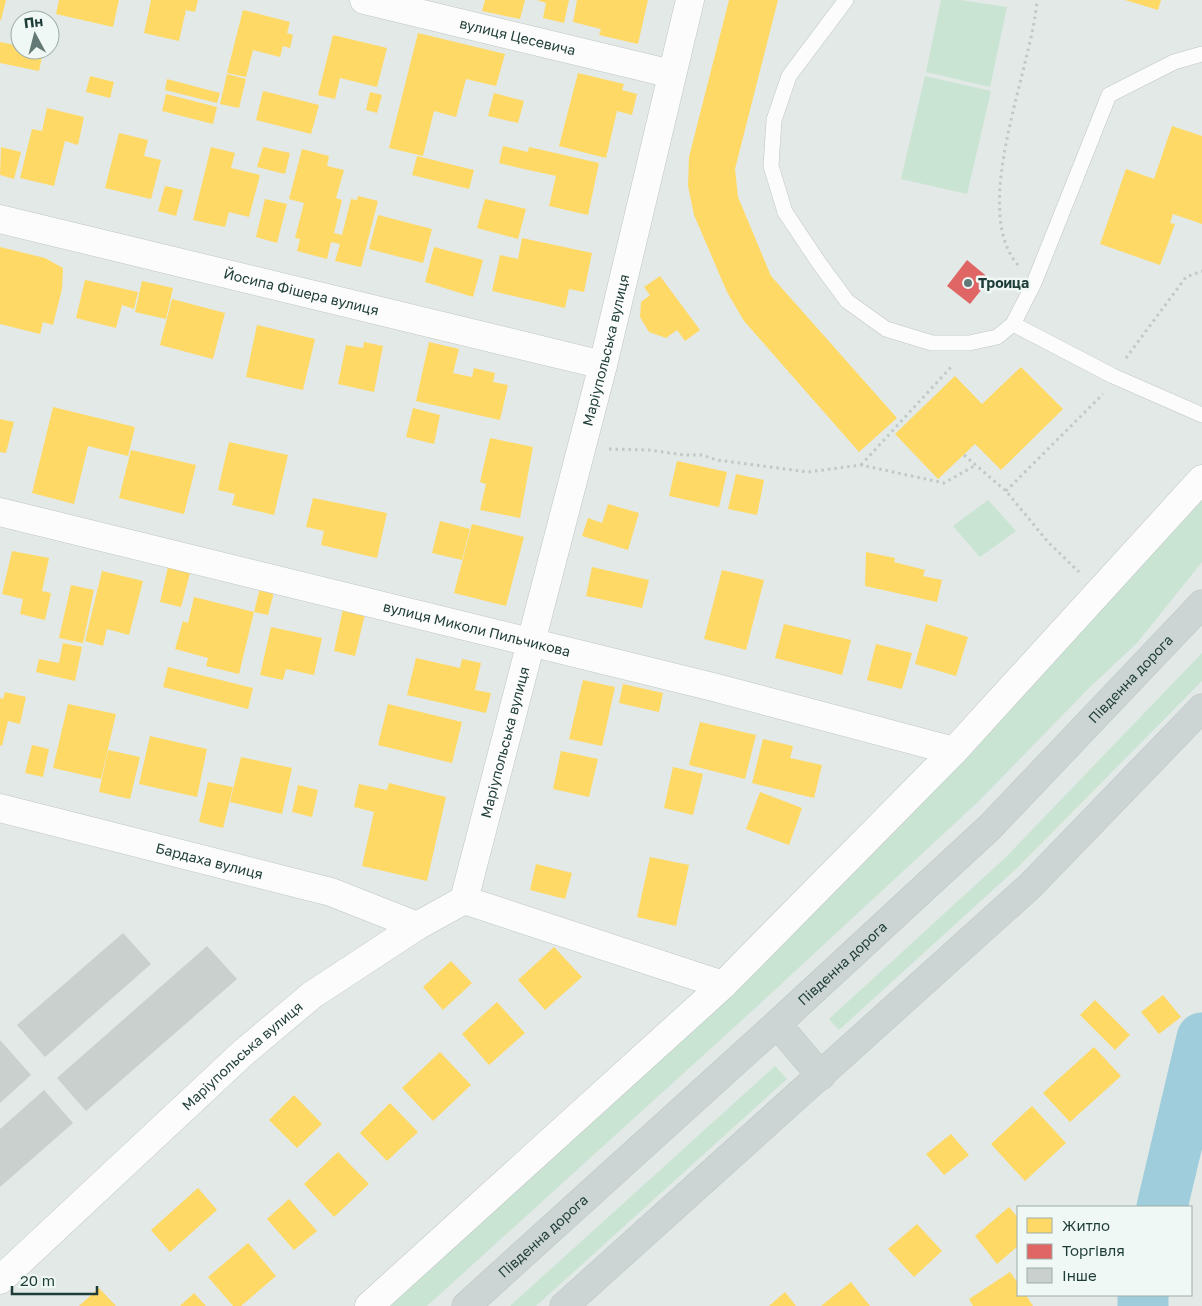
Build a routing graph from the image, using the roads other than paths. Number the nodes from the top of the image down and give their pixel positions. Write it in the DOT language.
graph roads {
  1 [pos="364,0"];
  2 [pos="690,0"];
  3 [pos="846,0"];
  4 [pos="1202,54"];
  5 [pos="672,74"];
  6 [pos="0,218"];
  7 [pos="1013,324"];
  8 [pos="603,365"];
  9 [pos="1202,415"];
  10 [pos="1202,479"];
  11 [pos="0,512"];
  12 [pos="1202,604"];
  13 [pos="532,643"];
  14 [pos="1202,708"];
  15 [pos="954,751"];
  16 [pos="0,808"];
  17 [pos="464,900"];
  18 [pos="417,926"];
  19 [pos="724,985"];
  20 [pos="777,1024"];
  21 [pos="821,1076"];
  22 [pos="0,1280"];
  23 [pos="369,1306"];
  24 [pos="466,1306"];
  25 [pos="564,1306"];
  1 -- 5 [label="street, вулиця Цесевича"];
  2 -- 5 [label="street, Маріупольська вулиця"];
  3 -- 7 [label="lane"];
  4 -- 7 [label="lane"];
  5 -- 8 [label="street, Маріупольська вулиця"];
  6 -- 8 [label="street, Йосипа Фішера вулиця"];
  7 -- 9 [label="lane"];
  8 -- 13 [label="street, Маріупольська вулиця"];
  10 -- 15 [label="street"];
  11 -- 13 [label="street, вулиця Миколи Пильчикова"];
  12 -- 20 [label="main road, Південна дорога"];
  13 -- 15 [label="street, вулиця Миколи Пильчикова"];
  13 -- 17 [label="street, Маріупольська вулиця"];
  14 -- 21 [label="main road"];
  15 -- 19 [label="street"];
  16 -- 18 [label="street, Бардаха вулиця"];
  17 -- 18 [label="street, Маріупольська вулиця"];
  17 -- 19 [label="street"];
  18 -- 22 [label="street, Маріупольська вулиця"];
  19 -- 23 [label="street"];
  20 -- 21 [label="main road"];
  20 -- 24 [label="main road, Південна дорога"];
  21 -- 25 [label="main road"];
}
